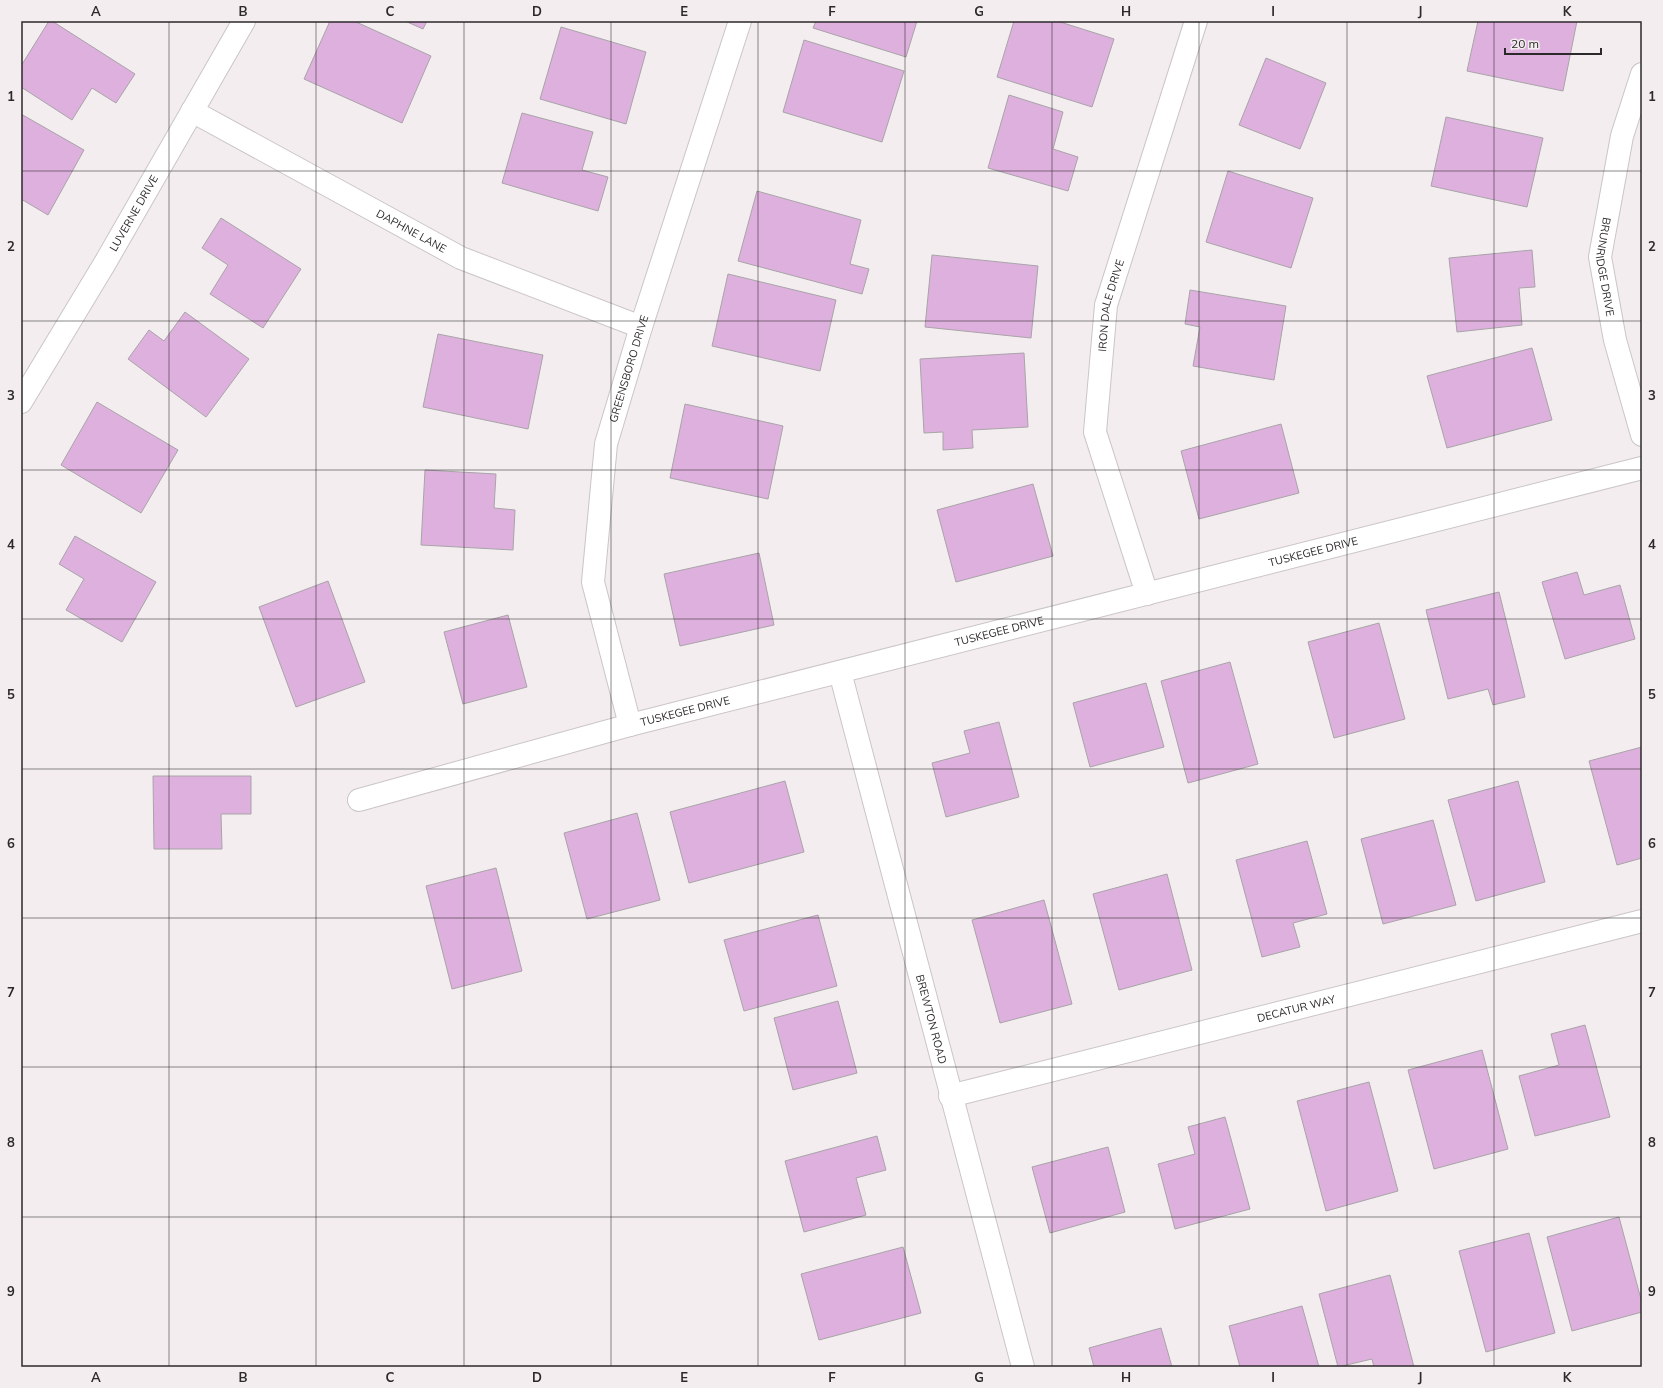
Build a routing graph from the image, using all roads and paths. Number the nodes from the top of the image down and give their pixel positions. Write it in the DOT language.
graph roads {
  1 [pos="244,21"];
  2 [pos="740,21"];
  3 [pos="1196,21"];
  4 [pos="1642,74"];
  5 [pos="192,111"];
  6 [pos="641,327"];
  7 [pos="21,402"];
  8 [pos="1642,435"];
  9 [pos="1642,468"];
  10 [pos="1147,594"];
  11 [pos="840,672"];
  12 [pos="630,725"];
  13 [pos="358,800"];
  14 [pos="1642,921"];
  15 [pos="950,1096"];
  16 [pos="1023,1367"];
  1 -- 5 [label="street, LUVERNE DRIVE"];
  2 -- 6 [label="street, GREENSBORO DRIVE"];
  3 -- 10 [label="street, IRON DALE DRIVE"];
  4 -- 8 [label="street, BRUNRIDGE DRIVE"];
  5 -- 6 [label="street, DAPHNE LANE"];
  5 -- 7 [label="street, LUVERNE DRIVE"];
  6 -- 12 [label="street, GREENSBORO DRIVE"];
  9 -- 10 [label="street, TUSKEGEE DRIVE"];
  10 -- 11 [label="street, TUSKEGEE DRIVE"];
  11 -- 12 [label="street, TUSKEGEE DRIVE"];
  11 -- 15 [label="street, BREWTON ROAD"];
  12 -- 13 [label="street, TUSKEGEE DRIVE"];
  14 -- 15 [label="street, DECATUR WAY"];
  15 -- 16 [label="street, BREWTON ROAD"];
}
